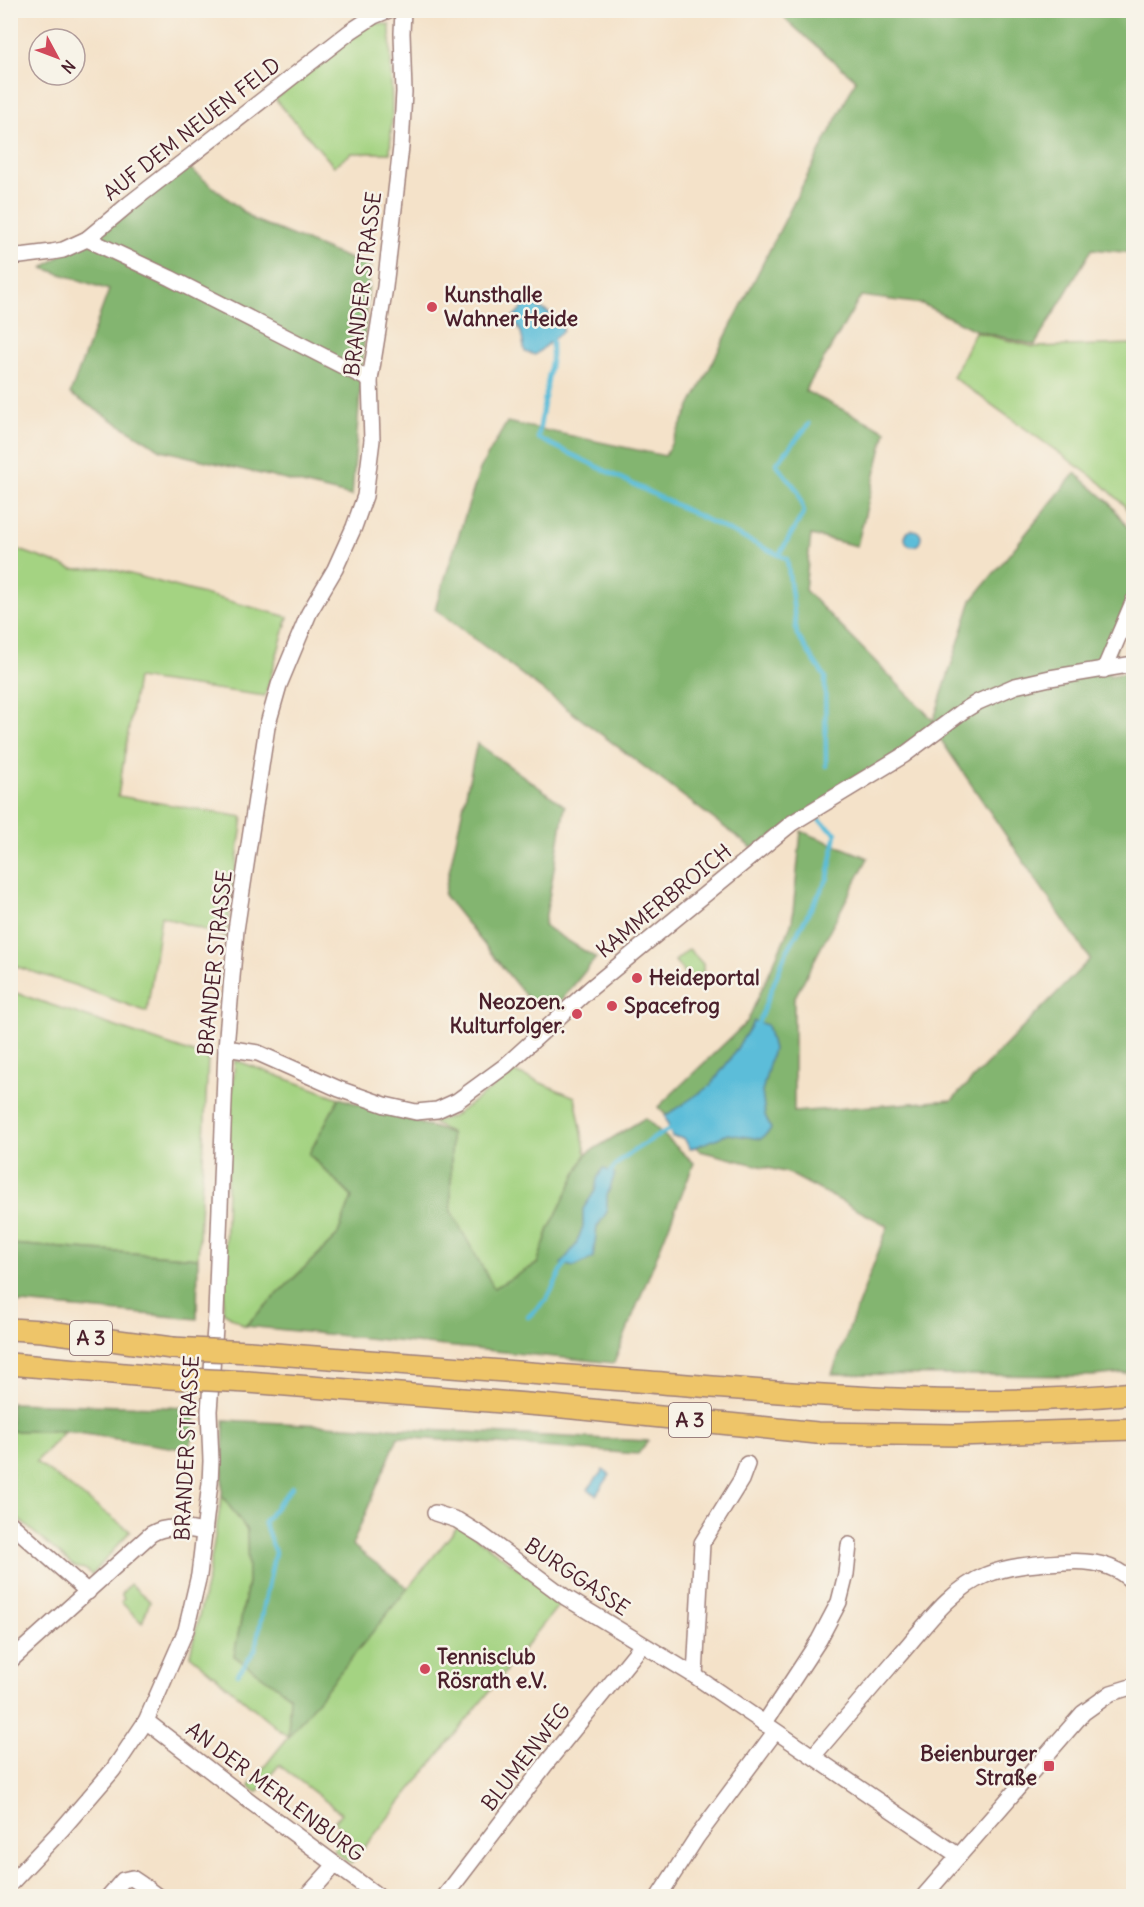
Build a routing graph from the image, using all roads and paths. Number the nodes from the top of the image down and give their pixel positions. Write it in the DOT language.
graph roads {
  1 [pos="389,10"];
  2 [pos="403,10"];
  3 [pos="87,239"];
  4 [pos="10,255"];
  5 [pos="370,381"];
  6 [pos="1134,600"];
  7 [pos="1134,664"];
  8 [pos="1104,670"];
  9 [pos="226,1048"];
  10 [pos="10,1329"];
  11 [pos="10,1364"];
  12 [pos="1134,1393"];
  13 [pos="1134,1429"];
  14 [pos="747,1464"];
  15 [pos="435,1513"];
  16 [pos="10,1523"];
  17 [pos="205,1532"];
  18 [pos="849,1545"];
  19 [pos="1134,1584"];
  20 [pos="88,1592"];
  21 [pos="642,1645"];
  22 [pos="10,1661"];
  23 [pos="695,1676"];
  24 [pos="1134,1686"];
  25 [pos="146,1721"];
  26 [pos="770,1728"];
  27 [pos="813,1755"];
  28 [pos="959,1856"];
  29 [pos="335,1865"];
  30 [pos="10,1884"];
  31 [pos="109,1896"];
  32 [pos="157,1896"];
  33 [pos="307,1896"];
  34 [pos="378,1896"];
  35 [pos="445,1896"];
  36 [pos="659,1896"];
  37 [pos="924,1896"];
  1 -- 3 [label="street, AUF DEM NEUEN FELD"];
  2 -- 5 [label="street, BRANDER STRASSE"];
  3 -- 4 [label="street, AUF DEM NEUEN FELD"];
  3 -- 5 [label="street"];
  5 -- 9 [label="street, BRANDER STRASSE"];
  6 -- 8 [label="street"];
  7 -- 8 [label="street, KAMMERBROICH"];
  8 -- 9 [label="street, KAMMERBROICH"];
  9 -- 17 [label="street, BRANDER STRASSE"];
  10 -- 12 [label="highway, A 3, bridge"];
  11 -- 13 [label="highway, A 3, bridge"];
  14 -- 23 [label="street"];
  15 -- 21 [label="street, BURGGASSE"];
  16 -- 20 [label="street"];
  17 -- 20 [label="street"];
  17 -- 25 [label="street, BRANDER STRASSE"];
  18 -- 26 [label="street"];
  19 -- 27 [label="street"];
  20 -- 22 [label="street"];
  21 -- 23 [label="street, BURGGASSE"];
  21 -- 35 [label="street, BLUMENWEG"];
  23 -- 26 [label="street, BURGGASSE"];
  24 -- 28 [label="street"];
  25 -- 29 [label="street, AN DER MERLENBURG"];
  25 -- 30 [label="street, BRANDER STRASSE"];
  26 -- 27 [label="street, BURGGASSE"];
  26 -- 36 [label="street"];
  27 -- 28 [label="street, BURGGASSE"];
  28 -- 37 [label="street"];
  29 -- 33 [label="street"];
  29 -- 34 [label="street, AN DER MERLENBURG"];
  31 -- 32 [label="street"];
}
